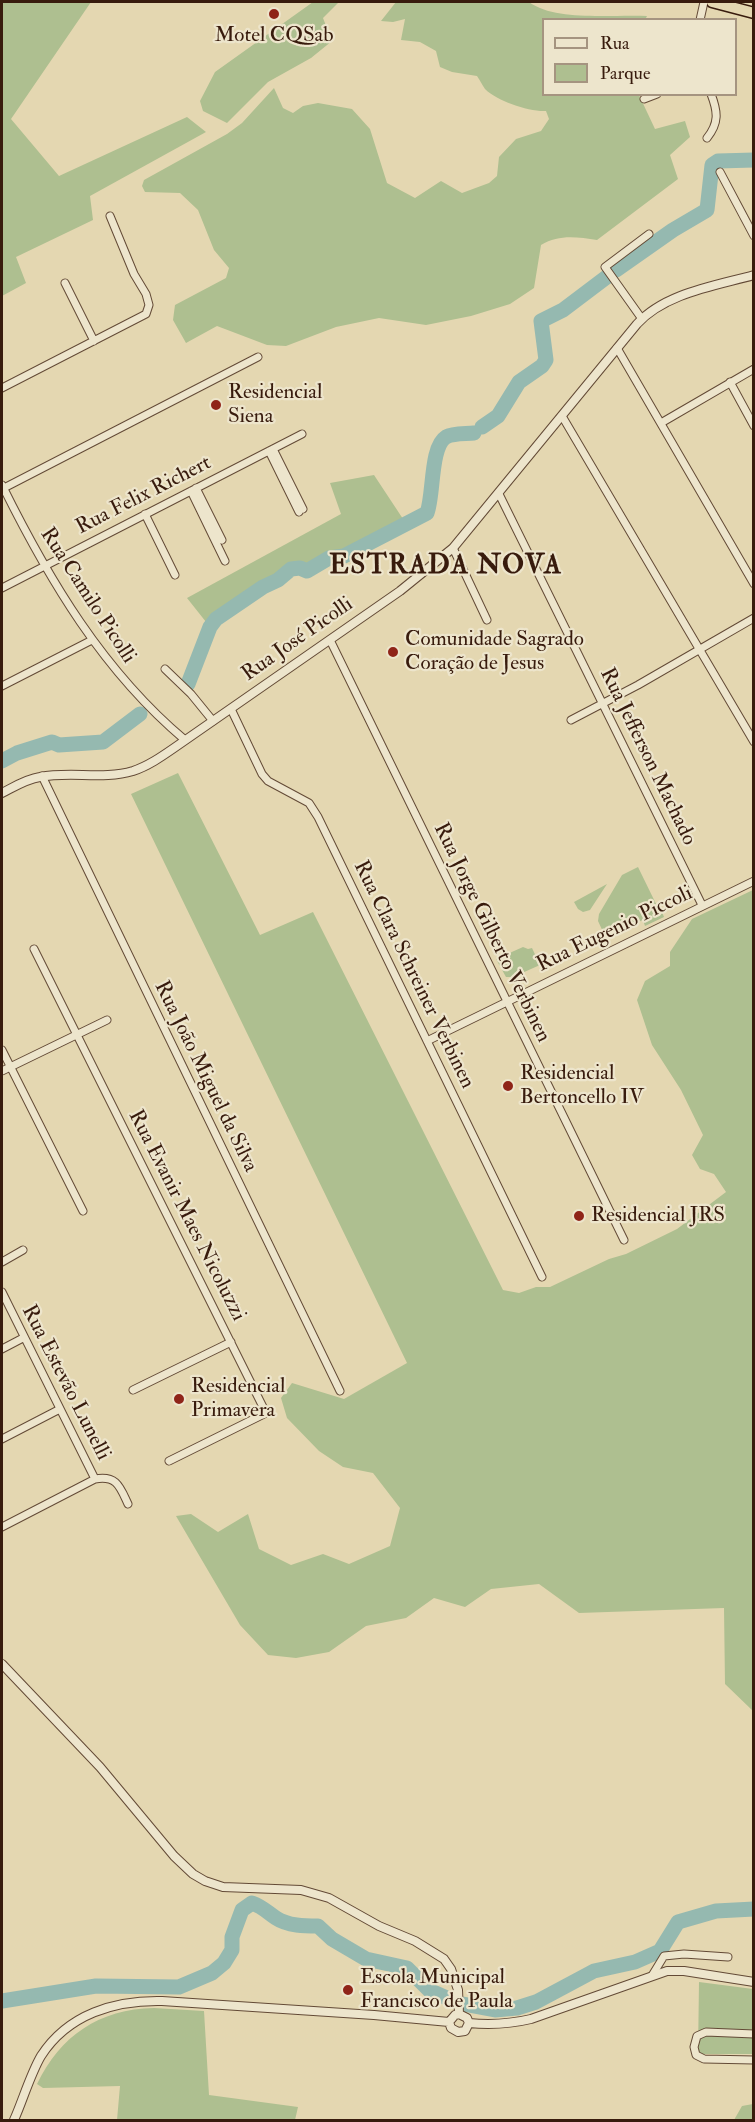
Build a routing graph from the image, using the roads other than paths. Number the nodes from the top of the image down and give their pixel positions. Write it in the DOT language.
graph roads {
  1 [pos="704,2"];
  2 [pos="712,2"];
  3 [pos="753,13"];
  4 [pos="700,18"];
  5 [pos="652,96"];
  6 [pos="712,96"];
  7 [pos="644,99"];
  8 [pos="706,138"];
  9 [pos="720,172"];
  10 [pos="110,216"];
  11 [pos="649,234"];
  12 [pos="753,236"];
  13 [pos="753,275"];
  14 [pos="65,283"];
  15 [pos="642,319"];
  16 [pos="94,341"];
  17 [pos="617,348"];
  18 [pos="258,357"];
  19 [pos="753,369"];
  20 [pos="730,382"];
  21 [pos="2,388"];
  22 [pos="562,416"];
  23 [pos="661,423"];
  24 [pos="753,426"];
  25 [pos="302,434"];
  26 [pos="271,450"];
  27 [pos="2,487"];
  28 [pos="194,490"];
  29 [pos="499,494"];
  30 [pos="301,511"];
  31 [pos="144,514"];
  32 [pos="222,540"];
  33 [pos="453,548"];
  34 [pos="225,561"];
  35 [pos="44,566"];
  36 [pos="175,575"];
  37 [pos="753,584"];
  38 [pos="2,588"];
  39 [pos="753,618"];
  40 [pos="487,620"];
  41 [pos="92,640"];
  42 [pos="330,640"];
  43 [pos="699,649"];
  44 [pos="165,669"];
  45 [pos="2,686"];
  46 [pos="602,704"];
  47 [pos="231,709"];
  48 [pos="571,720"];
  49 [pos="213,721"];
  50 [pos="185,740"];
  51 [pos="753,742"];
  52 [pos="42,776"];
  53 [pos="2,793"];
  54 [pos="753,881"];
  55 [pos="702,905"];
  56 [pos="34,950"];
  57 [pos="507,1002"];
  58 [pos="107,1020"];
  59 [pos="76,1034"];
  60 [pos="427,1041"];
  61 [pos="2,1050"];
  62 [pos="10,1066"];
  63 [pos="2,1071"];
  64 [pos="83,1211"];
  65 [pos="624,1240"];
  66 [pos="23,1250"];
  67 [pos="2,1262"];
  68 [pos="542,1277"];
  69 [pos="2,1292"];
  70 [pos="23,1338"];
  71 [pos="231,1342"];
  72 [pos="2,1349"];
  73 [pos="133,1390"];
  74 [pos="340,1391"];
  75 [pos="60,1409"];
  76 [pos="2,1438"];
  77 [pos="169,1461"];
  78 [pos="95,1479"];
  79 [pos="128,1504"];
  80 [pos="2,1527"];
  81 [pos="2,1664"];
  82 [pos="728,1957"];
  83 [pos="653,1974"];
  84 [pos="753,1982"];
  85 [pos="459,2014"];
  86 [pos="449,2022"];
  87 [pos="469,2023"];
  88 [pos="753,2034"];
  89 [pos="753,2060"];
  90 [pos="14,2121"];
  1 -- 4 [label="street"];
  2 -- 3 [label="highway"];
  5 -- 7 [label="street"];
  6 -- 8 [label="street"];
  9 -- 12 [label="street"];
  10 -- 16 [label="street"];
  11 -- 15 [label="street"];
  13 -- 15 [label="street, Rua José Picolli"];
  14 -- 16 [label="street"];
  15 -- 17 [label="street, Rua José Picolli"];
  16 -- 21 [label="street"];
  17 -- 22 [label="street, Rua José Picolli"];
  17 -- 23 [label="street"];
  18 -- 27 [label="street"];
  19 -- 20 [label="street"];
  20 -- 23 [label="street"];
  20 -- 24 [label="street"];
  22 -- 29 [label="street, Rua José Picolli"];
  22 -- 43 [label="street"];
  23 -- 37 [label="street"];
  25 -- 26 [label="street, Rua Felix Richert"];
  26 -- 28 [label="street, Rua Felix Richert"];
  26 -- 30 [label="street"];
  27 -- 35 [label="street, Rua Camilo Picolli"];
  28 -- 31 [label="street, Rua Felix Richert"];
  28 -- 32 [label="street"];
  28 -- 34 [label="street"];
  29 -- 33 [label="street, Rua José Picolli"];
  29 -- 46 [label="street, Rua Jefferson Machado"];
  31 -- 35 [label="street, Rua Felix Richert"];
  31 -- 36 [label="street"];
  33 -- 40 [label="street"];
  33 -- 42 [label="street, Rua José Picolli"];
  35 -- 38 [label="street, Rua Felix Richert"];
  35 -- 41 [label="street, Rua Camilo Picolli"];
  39 -- 43 [label="street"];
  41 -- 45 [label="street"];
  41 -- 50 [label="street, Rua Camilo Picolli"];
  42 -- 47 [label="street, Rua José Picolli"];
  42 -- 57 [label="street, Rua Jorge Gilberto Verbinen"];
  43 -- 46 [label="street"];
  43 -- 51 [label="street"];
  44 -- 49 [label="street"];
  46 -- 48 [label="street"];
  46 -- 55 [label="street, Rua Jefferson Machado"];
  47 -- 49 [label="street, Rua José Picolli"];
  47 -- 60 [label="street, Rua Clara Schreiner Verbinen"];
  49 -- 50 [label="street, Rua José Picolli"];
  50 -- 52 [label="street, Rua José Picolli"];
  52 -- 53 [label="street, Rua José Picolli"];
  52 -- 74 [label="street, Rua João Miguel da Silva"];
  54 -- 55 [label="street, Rua Eugenio Piccoli"];
  55 -- 57 [label="street, Rua Eugenio Piccoli"];
  56 -- 59 [label="street, Rua Evanir Maes Nicoluzzi"];
  57 -- 60 [label="street, Rua Eugenio Piccoli"];
  57 -- 65 [label="street, Rua Jorge Gilberto Verbinen"];
  58 -- 59 [label="street"];
  59 -- 62 [label="street"];
  59 -- 71 [label="street, Rua Evanir Maes Nicoluzzi"];
  60 -- 68 [label="street, Rua Clara Schreiner Verbinen"];
  61 -- 62 [label="street"];
  62 -- 63 [label="street"];
  62 -- 64 [label="street"];
  66 -- 67 [label="street"];
  69 -- 70 [label="street, Rua Estevão Lunelli"];
  70 -- 72 [label="street"];
  70 -- 75 [label="street, Rua Estevão Lunelli"];
  71 -- 73 [label="street"];
  71 -- 77 [label="street, Rua Evanir Maes Nicoluzzi"];
  75 -- 76 [label="street"];
  75 -- 78 [label="street, Rua Estevão Lunelli"];
  78 -- 79 [label="street, Rua Estevão Lunelli"];
  78 -- 80 [label="street"];
  81 -- 85 [label="street"];
  82 -- 83 [label="street"];
  83 -- 84 [label="street"];
  83 -- 87 [label="street"];
  85 -- 86 [label="street"];
  85 -- 87 [label="street"];
  86 -- 87 [label="street"];
  86 -- 90 [label="street"];
  88 -- 89 [label="street"];
}
